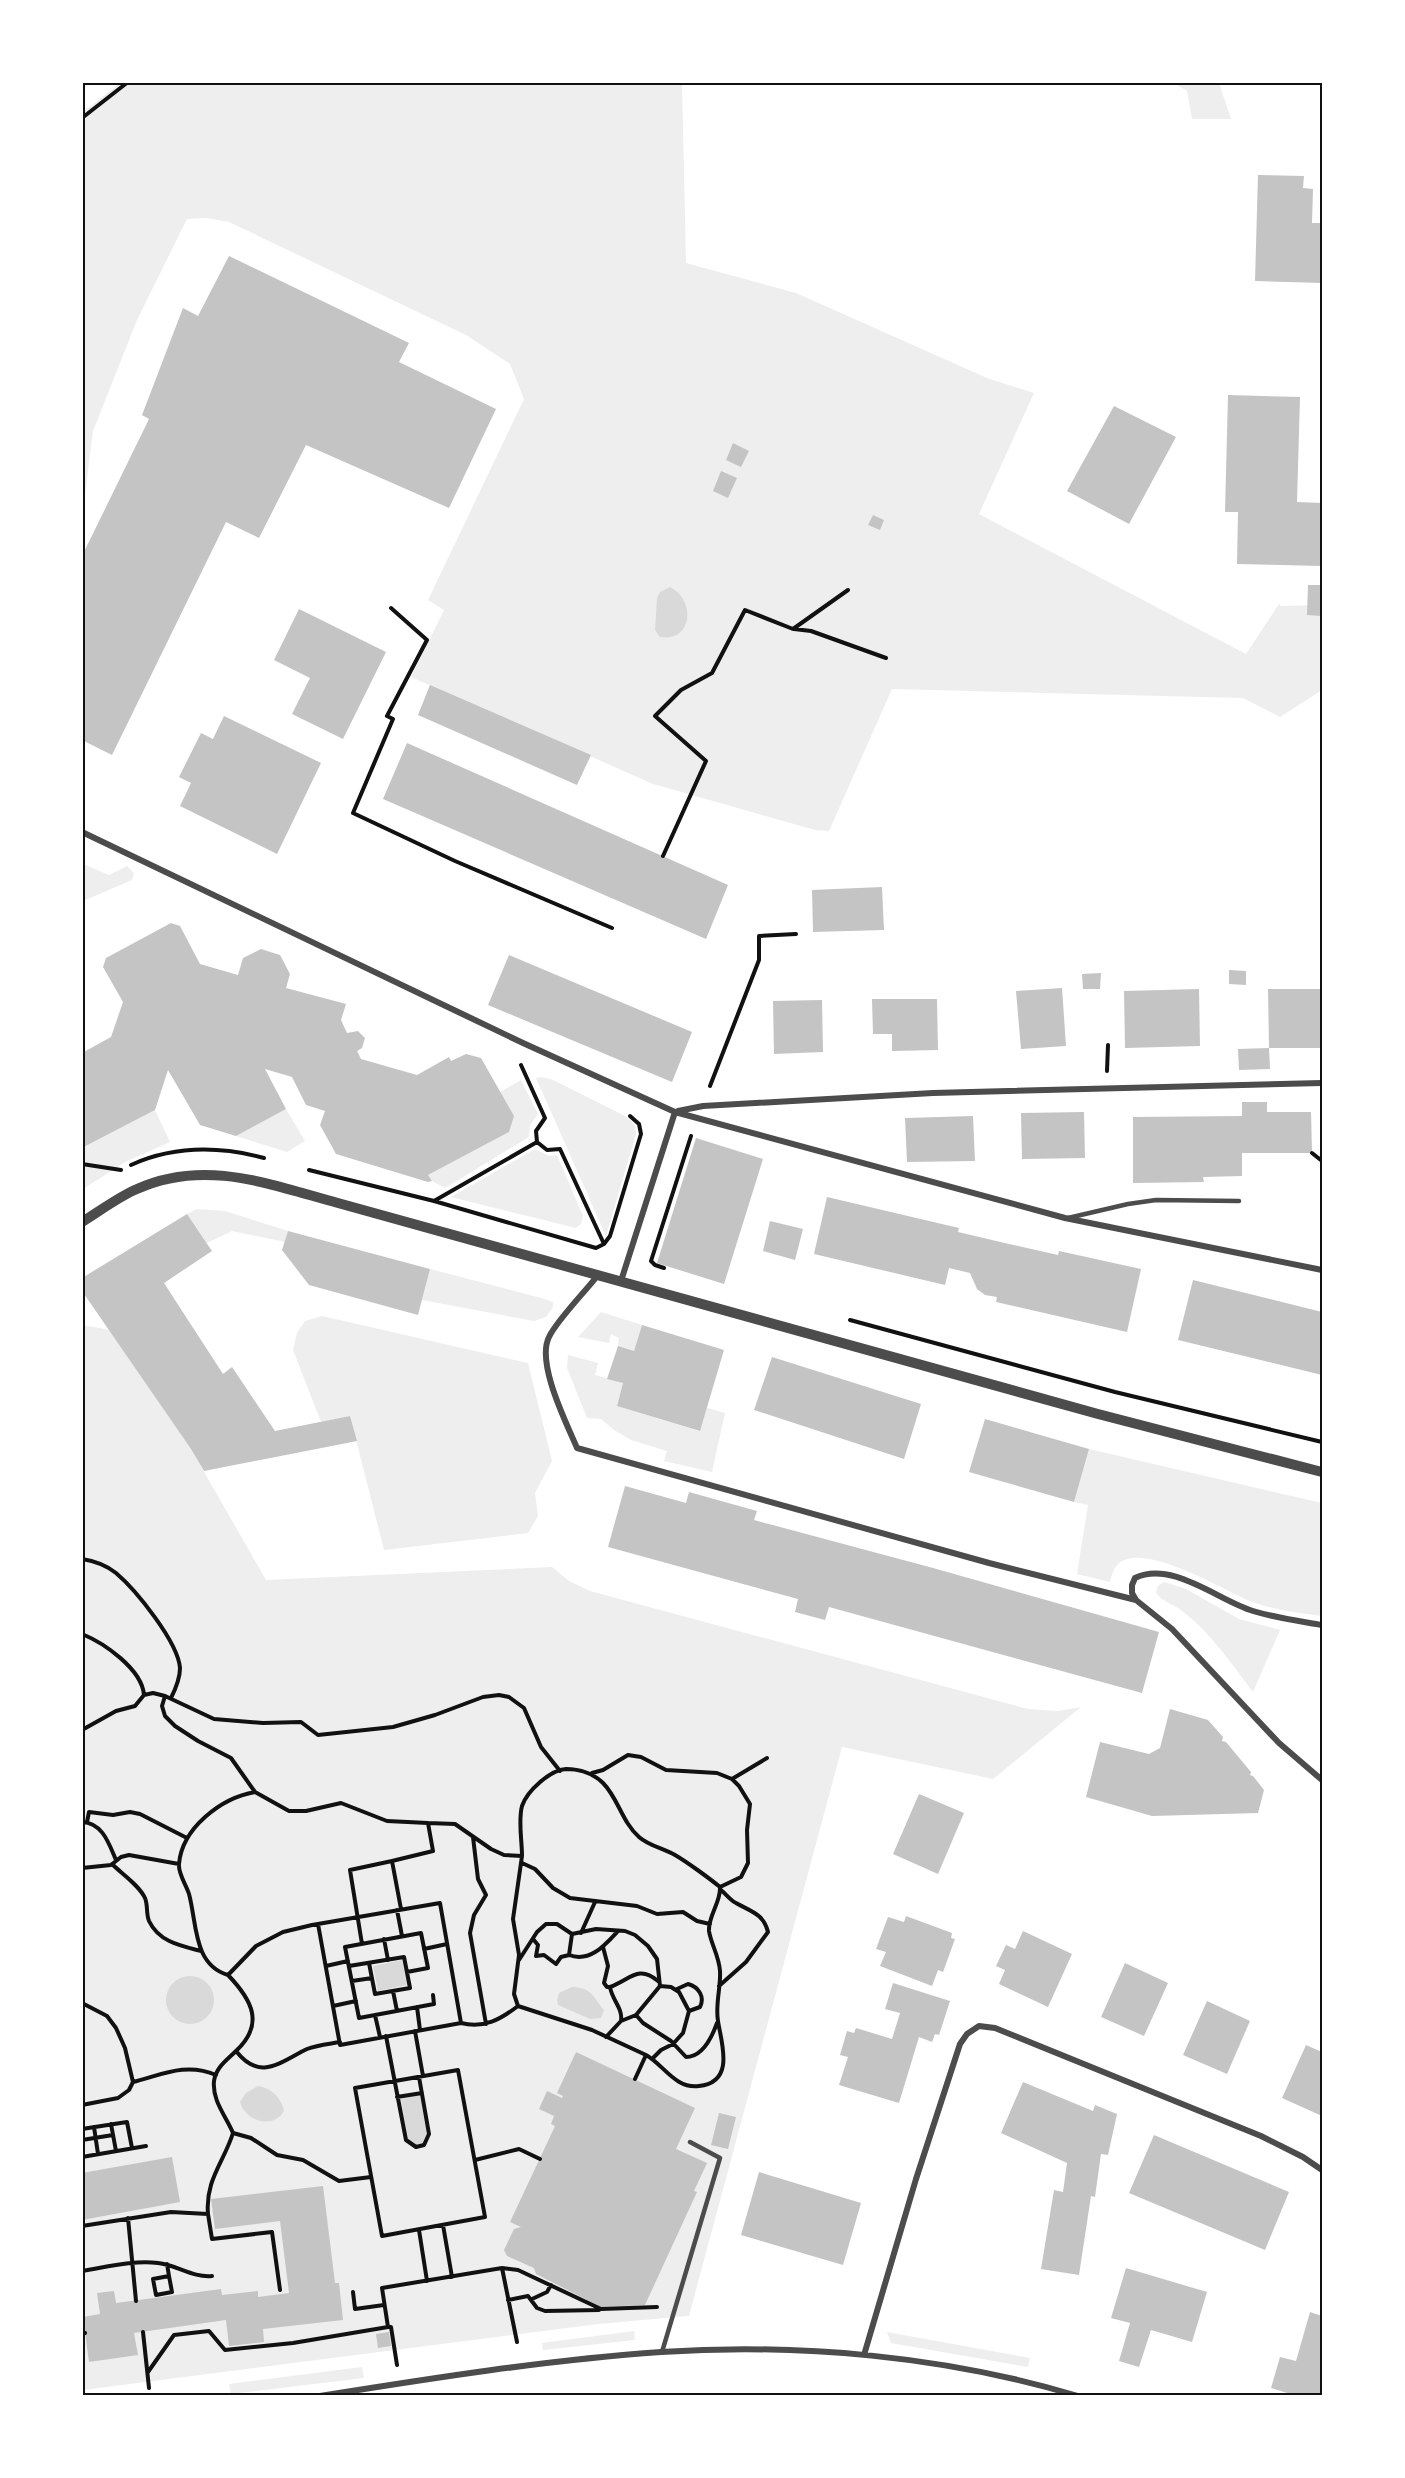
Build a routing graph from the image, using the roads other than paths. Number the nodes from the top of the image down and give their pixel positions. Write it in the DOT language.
graph roads {
  1 [pos="82,832"];
  2 [pos="1323,1083"];
  3 [pos="675,1112"];
  4 [pos="1239,1201"];
  5 [pos="1065,1218"];
  6 [pos="82,1222"];
  7 [pos="1323,1270"];
  8 [pos="598,1275"];
  9 [pos="621,1281"];
  10 [pos="1323,1472"];
  11 [pos="1136,1599"];
  12 [pos="1323,1625"];
  13 [pos="1323,1780"];
  14 [pos="690,2142"];
  15 [pos="1323,2170"];
  16 [pos="662,2352"];
  17 [pos="864,2355"];
  18 [pos="320,2396"];
  19 [pos="1078,2396"];
  1 -- 3 [label="street"];
  2 -- 3 [label="street"];
  3 -- 5 [label="street"];
  3 -- 9 [label="street"];
  4 -- 5 [label="lane"];
  5 -- 7 [label="street"];
  6 -- 8 [label="street"];
  8 -- 9 [label="street"];
  8 -- 11 [label="street"];
  9 -- 10 [label="street"];
  11 -- 12 [label="street"];
  11 -- 13 [label="street"];
  14 -- 16 [label="lane"];
  15 -- 17 [label="street"];
  16 -- 17 [label="street"];
  16 -- 18 [label="street"];
  17 -- 19 [label="street"];
}
